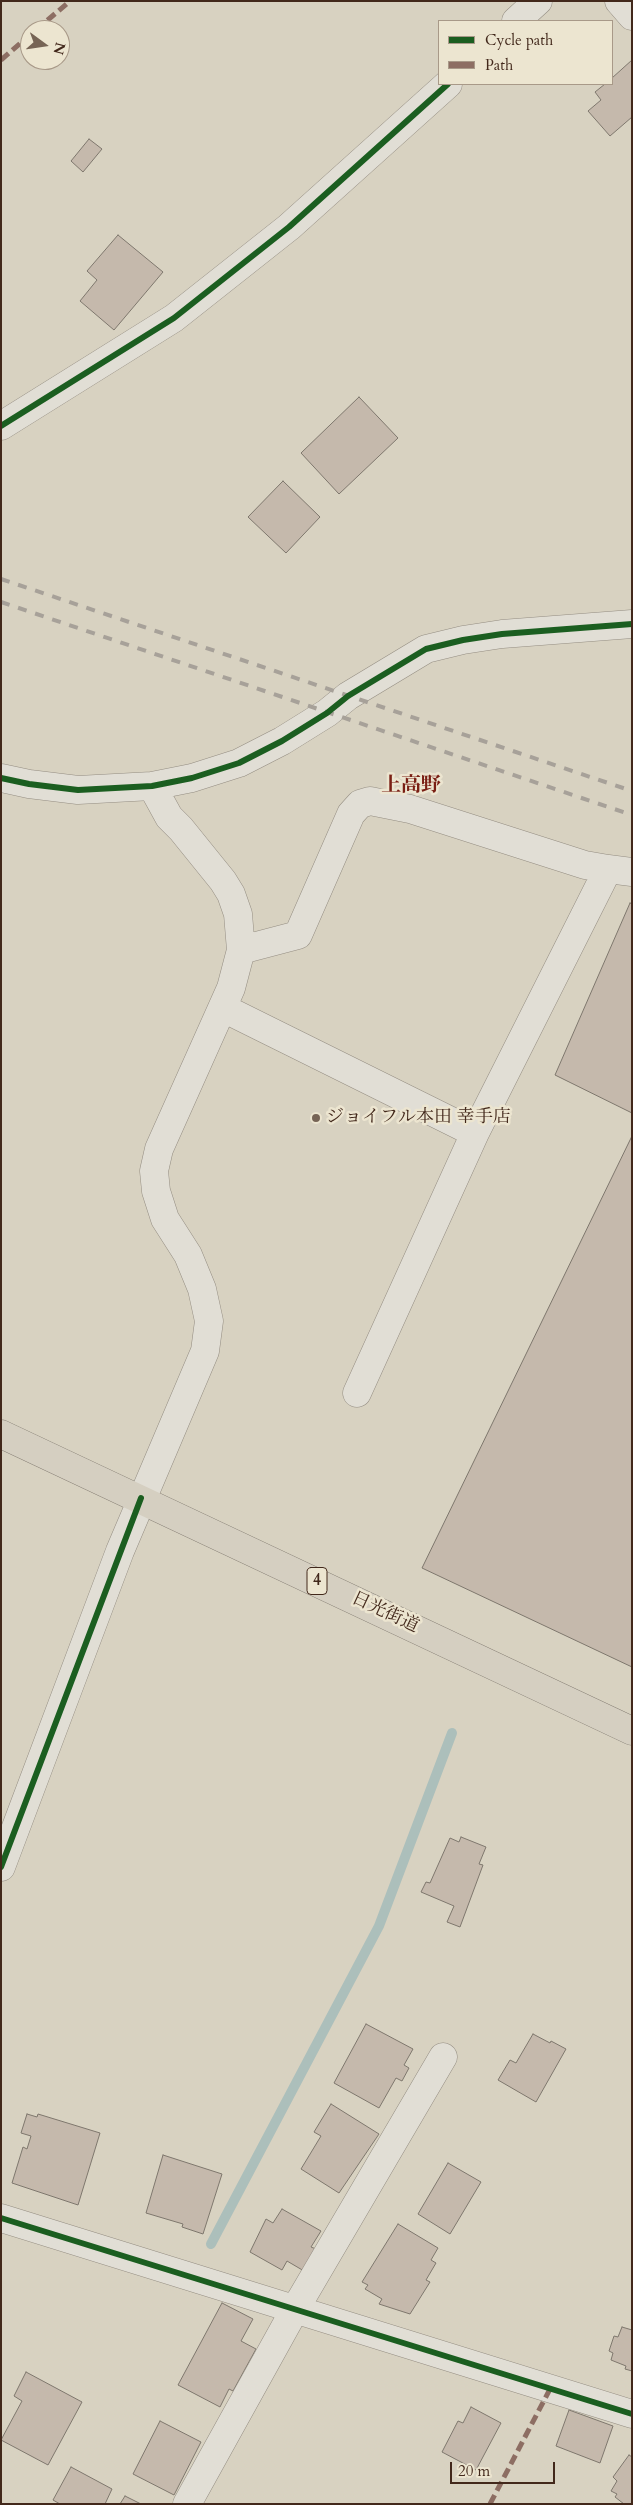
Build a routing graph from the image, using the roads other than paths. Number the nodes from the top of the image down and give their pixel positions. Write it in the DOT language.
graph roads {
  1 [pos="538,1"];
  2 [pos="619,1"];
  3 [pos="632,16"];
  4 [pos="517,20"];
  5 [pos="447,85"];
  6 [pos="1,426"];
  7 [pos="632,624"];
  8 [pos="1,778"];
  9 [pos="152,786"];
  10 [pos="620,871"];
  11 [pos="241,950"];
  12 [pos="223,1008"];
  13 [pos="475,1133"];
  14 [pos="357,1393"];
  15 [pos="1,1434"];
  16 [pos="141,1498"];
  17 [pos="632,1731"];
  18 [pos="1,1867"];
  19 [pos="443,2057"];
  20 [pos="1,2218"];
  21 [pos="294,2310"];
  22 [pos="632,2414"];
  23 [pos="187,2504"];
  1 -- 4 [label="street"];
  2 -- 3 [label="street"];
  5 -- 6 [label="street"];
  7 -- 9 [label="street"];
  8 -- 9 [label="street"];
  9 -- 11 [label="street"];
  10 -- 11 [label="street"];
  10 -- 13 [label="street"];
  11 -- 12 [label="street"];
  12 -- 13 [label="street"];
  12 -- 16 [label="street"];
  13 -- 14 [label="street"];
  15 -- 16 [label="highway, 日光街道 / 4"];
  16 -- 17 [label="highway, 日光街道 / 4"];
  16 -- 18 [label="street"];
  19 -- 21 [label="street"];
  20 -- 21 [label="street"];
  21 -- 22 [label="street"];
  21 -- 23 [label="street"];
}
